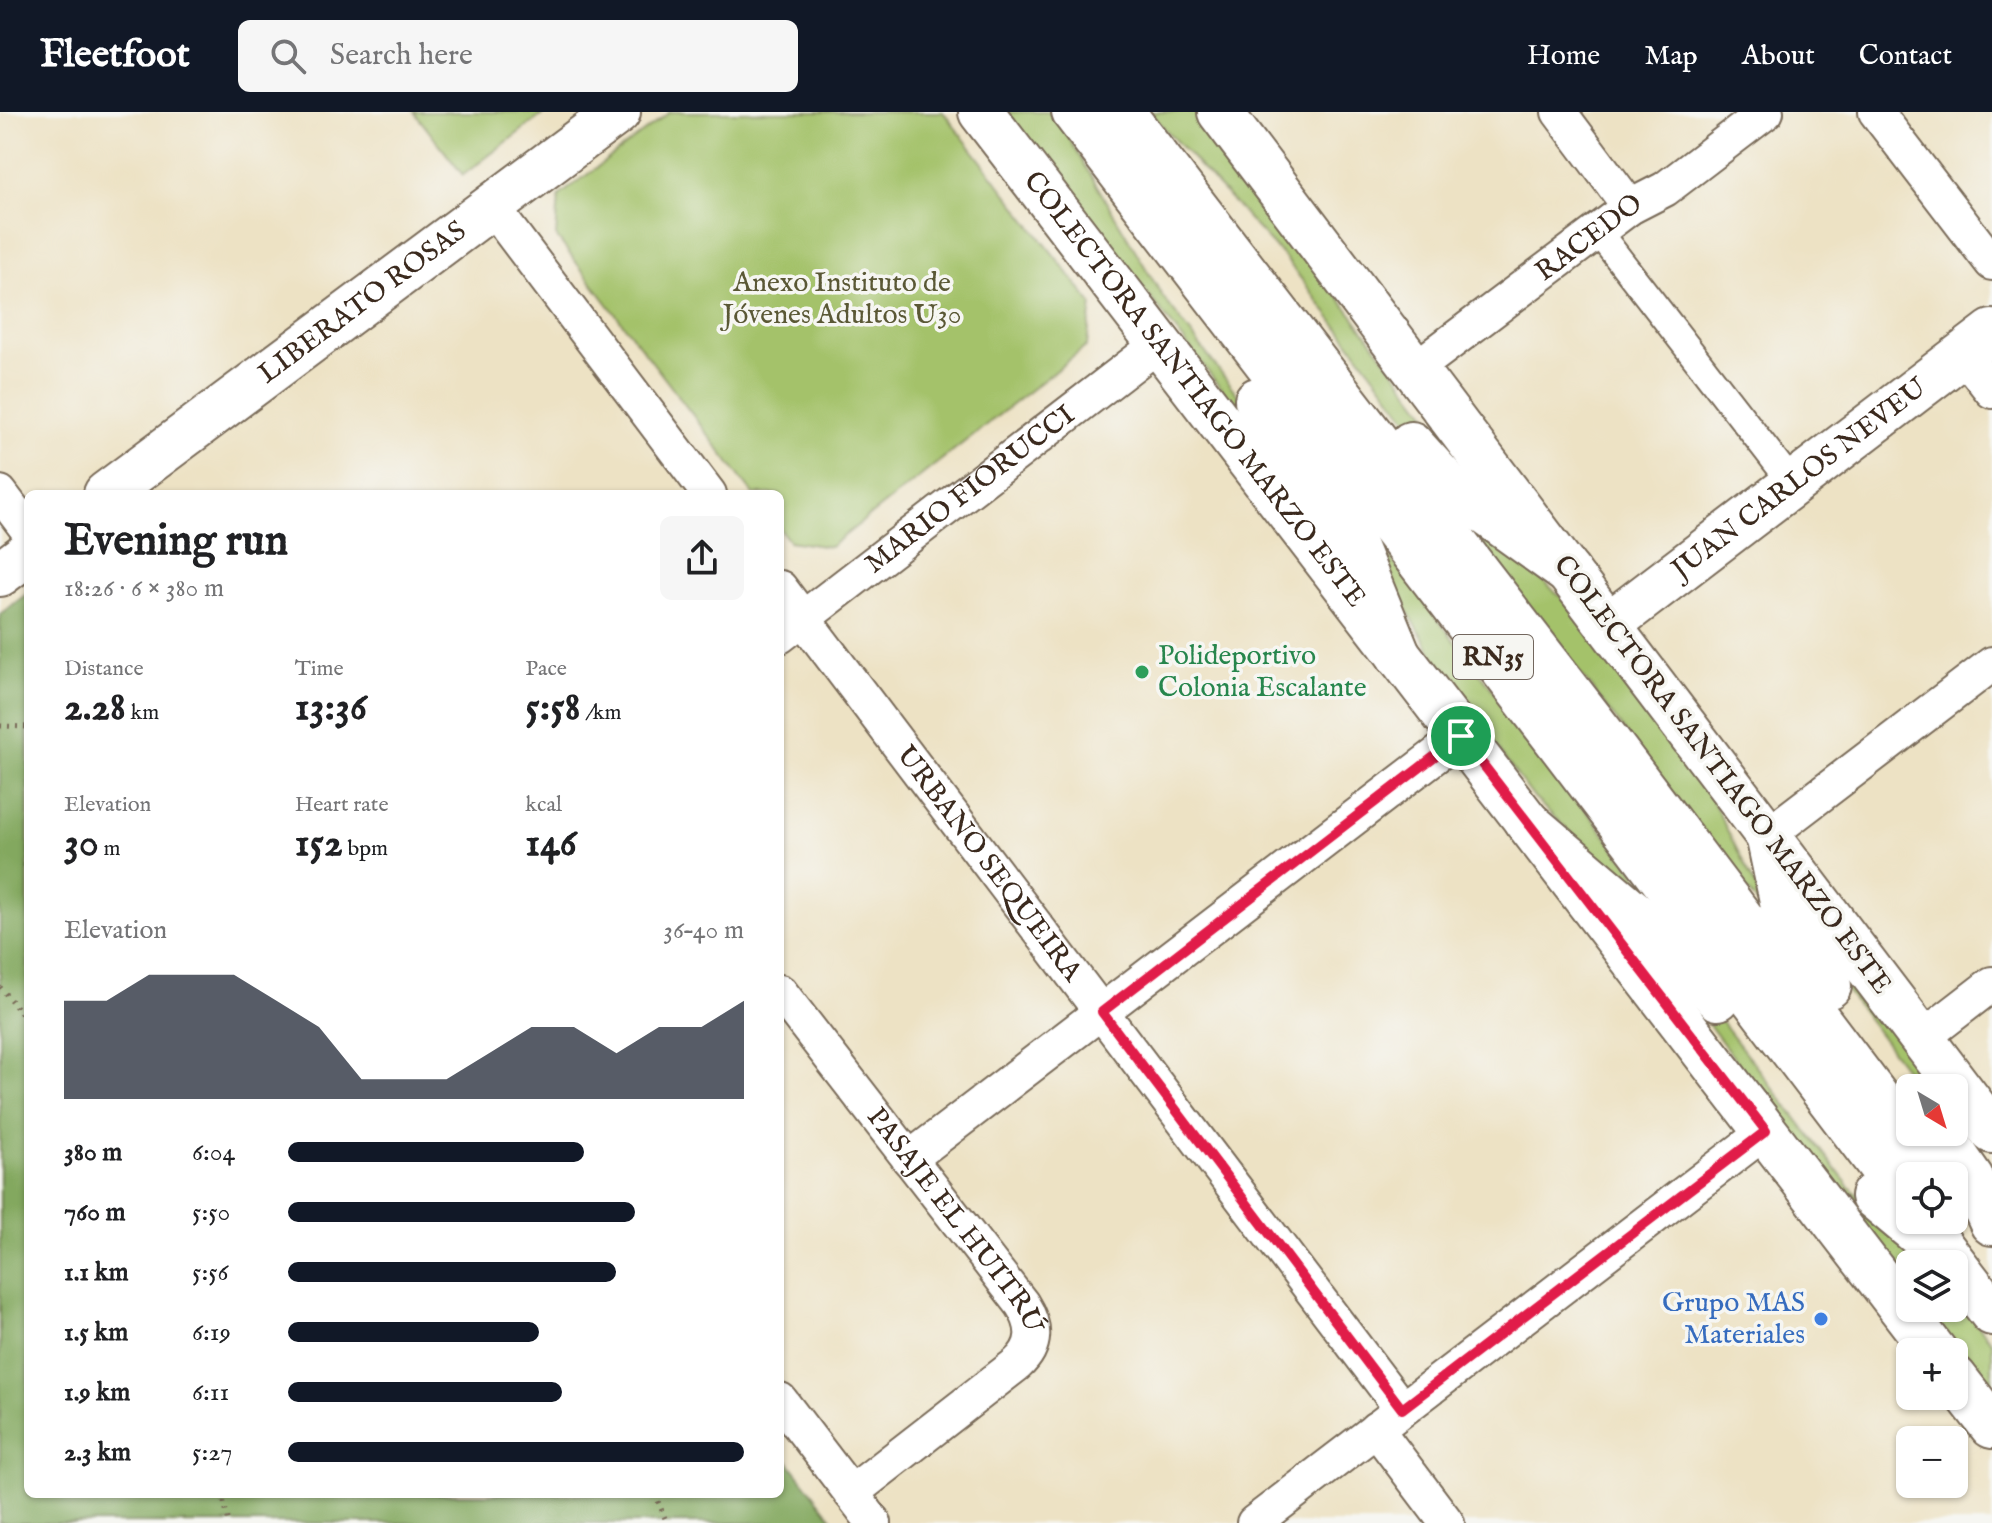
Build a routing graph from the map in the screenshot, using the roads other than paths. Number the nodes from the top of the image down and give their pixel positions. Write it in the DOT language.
graph roads {
  1 [pos="618,112"];
  2 [pos="981,112"];
  3 [pos="1074,112"];
  4 [pos="1122,112"];
  5 [pos="1220,112"];
  6 [pos="1559,112"];
  7 [pos="1766,112"];
  8 [pos="1876,112"];
  9 [pos="492,207"];
  10 [pos="1630,207"];
  11 [pos="1598,232"];
  12 [pos="1992,263"];
  13 [pos="1978,343"];
  14 [pos="1159,344"];
  15 [pos="1415,369"];
  16 [pos="1992,391"];
  17 [pos="1793,484"];
  18 [pos="111,490"];
  19 [pos="706,490"];
  20 [pos="0,493"];
  21 [pos="24,525"];
  22 [pos="24,556"];
  23 [pos="1569,573"];
  24 [pos="0,574"];
  25 [pos="784,602"];
  26 [pos="1608,625"];
  27 [pos="791,627"];
  28 [pos="1399,656"];
  29 [pos="1992,664"];
  30 [pos="1461,736"];
  31 [pos="1526,821"];
  32 [pos="1768,835"];
  33 [pos="1992,984"];
  34 [pos="784,997"];
  35 [pos="1102,1012"];
  36 [pos="1922,1038"];
  37 [pos="1896,1074"];
  38 [pos="1766,1131"];
  39 [pos="1992,1131"];
  40 [pos="1949,1146"];
  41 [pos="909,1159"];
  42 [pos="1925,1162"];
  43 [pos="1896,1187"];
  44 [pos="1992,1223"];
  45 [pos="1941,1234"];
  46 [pos="1966,1234"];
  47 [pos="1973,1256"];
  48 [pos="1992,1313"];
  49 [pos="1924,1338"];
  50 [pos="1968,1395"];
  51 [pos="784,1405"];
  52 [pos="1389,1419"];
  53 [pos="1992,1426"];
  54 [pos="851,1493"];
  55 [pos="874,1523"];
  56 [pos="1254,1523"];
  57 [pos="1447,1523"];
  1 -- 9 [label="main road, LIBERATO ROSAS"];
  2 -- 14 [label="main road, COLECTORA SANTIAGO MARZO ESTE"];
  3 -- 28 [label="main road"];
  3 -- 43 [label="main road, RN35"];
  4 -- 23 [label="main road"];
  4 -- 42 [label="main road, RN35"];
  5 -- 15 [label="main road, COLECTORA SANTIAGO MARZO ESTE"];
  6 -- 10 [label="street"];
  7 -- 10 [label="street, RACEDO"];
  8 -- 12 [label="street"];
  9 -- 18 [label="main road, LIBERATO ROSAS"];
  9 -- 19 [label="street"];
  10 -- 11 [label="street, RACEDO"];
  11 -- 15 [label="street, RACEDO"];
  11 -- 17 [label="street"];
  13 -- 16 [label="street"];
  13 -- 17 [label="main road, JUAN CARLOS NEVEU"];
  14 -- 27 [label="street, MARIO FIORUCCI"];
  14 -- 28 [label="main road, COLECTORA SANTIAGO MARZO ESTE"];
  15 -- 23 [label="main road, COLECTORA SANTIAGO MARZO ESTE"];
  17 -- 26 [label="main road, JUAN CARLOS NEVEU"];
  20 -- 21 [label="street"];
  22 -- 24 [label="main road"];
  23 -- 26 [label="main road, COLECTORA SANTIAGO MARZO ESTE"];
  25 -- 27 [label="street, URBANO SEQUEIRA"];
  26 -- 32 [label="main road, COLECTORA SANTIAGO MARZO ESTE"];
  27 -- 35 [label="street, URBANO SEQUEIRA"];
  28 -- 30 [label="main road, COLECTORA SANTIAGO MARZO ESTE"];
  29 -- 32 [label="street"];
  30 -- 31 [label="main road, COLECTORA SANTIAGO MARZO ESTE"];
  30 -- 35 [label="street"];
  31 -- 38 [label="main road, COLECTORA SANTIAGO MARZO ESTE"];
  31 -- 47 [label="main road"];
  32 -- 36 [label="main road, COLECTORA SANTIAGO MARZO ESTE"];
  32 -- 37 [label="main road"];
  33 -- 36 [label="street"];
  34 -- 41 [label="street, PASAJE EL HUITRÚ"];
  35 -- 41 [label="street"];
  35 -- 52 [label="street, URBANO SEQUEIRA"];
  36 -- 39 [label="main road, COLECTORA SANTIAGO MARZO ESTE"];
  38 -- 49 [label="main road, COLECTORA SANTIAGO MARZO ESTE"];
  38 -- 52 [label="street"];
  40 -- 44 [label="main road"];
  41 -- 54 [label="street, PASAJE EL HUITRÚ"];
  45 -- 47 [label="main road"];
  46 -- 47 [label="main road"];
  47 -- 48 [label="main road"];
  50 -- 53 [label="main road"];
  51 -- 54 [label="street"];
  52 -- 56 [label="street"];
  52 -- 57 [label="street, URBANO SEQUEIRA"];
  54 -- 55 [label="street"];
}
